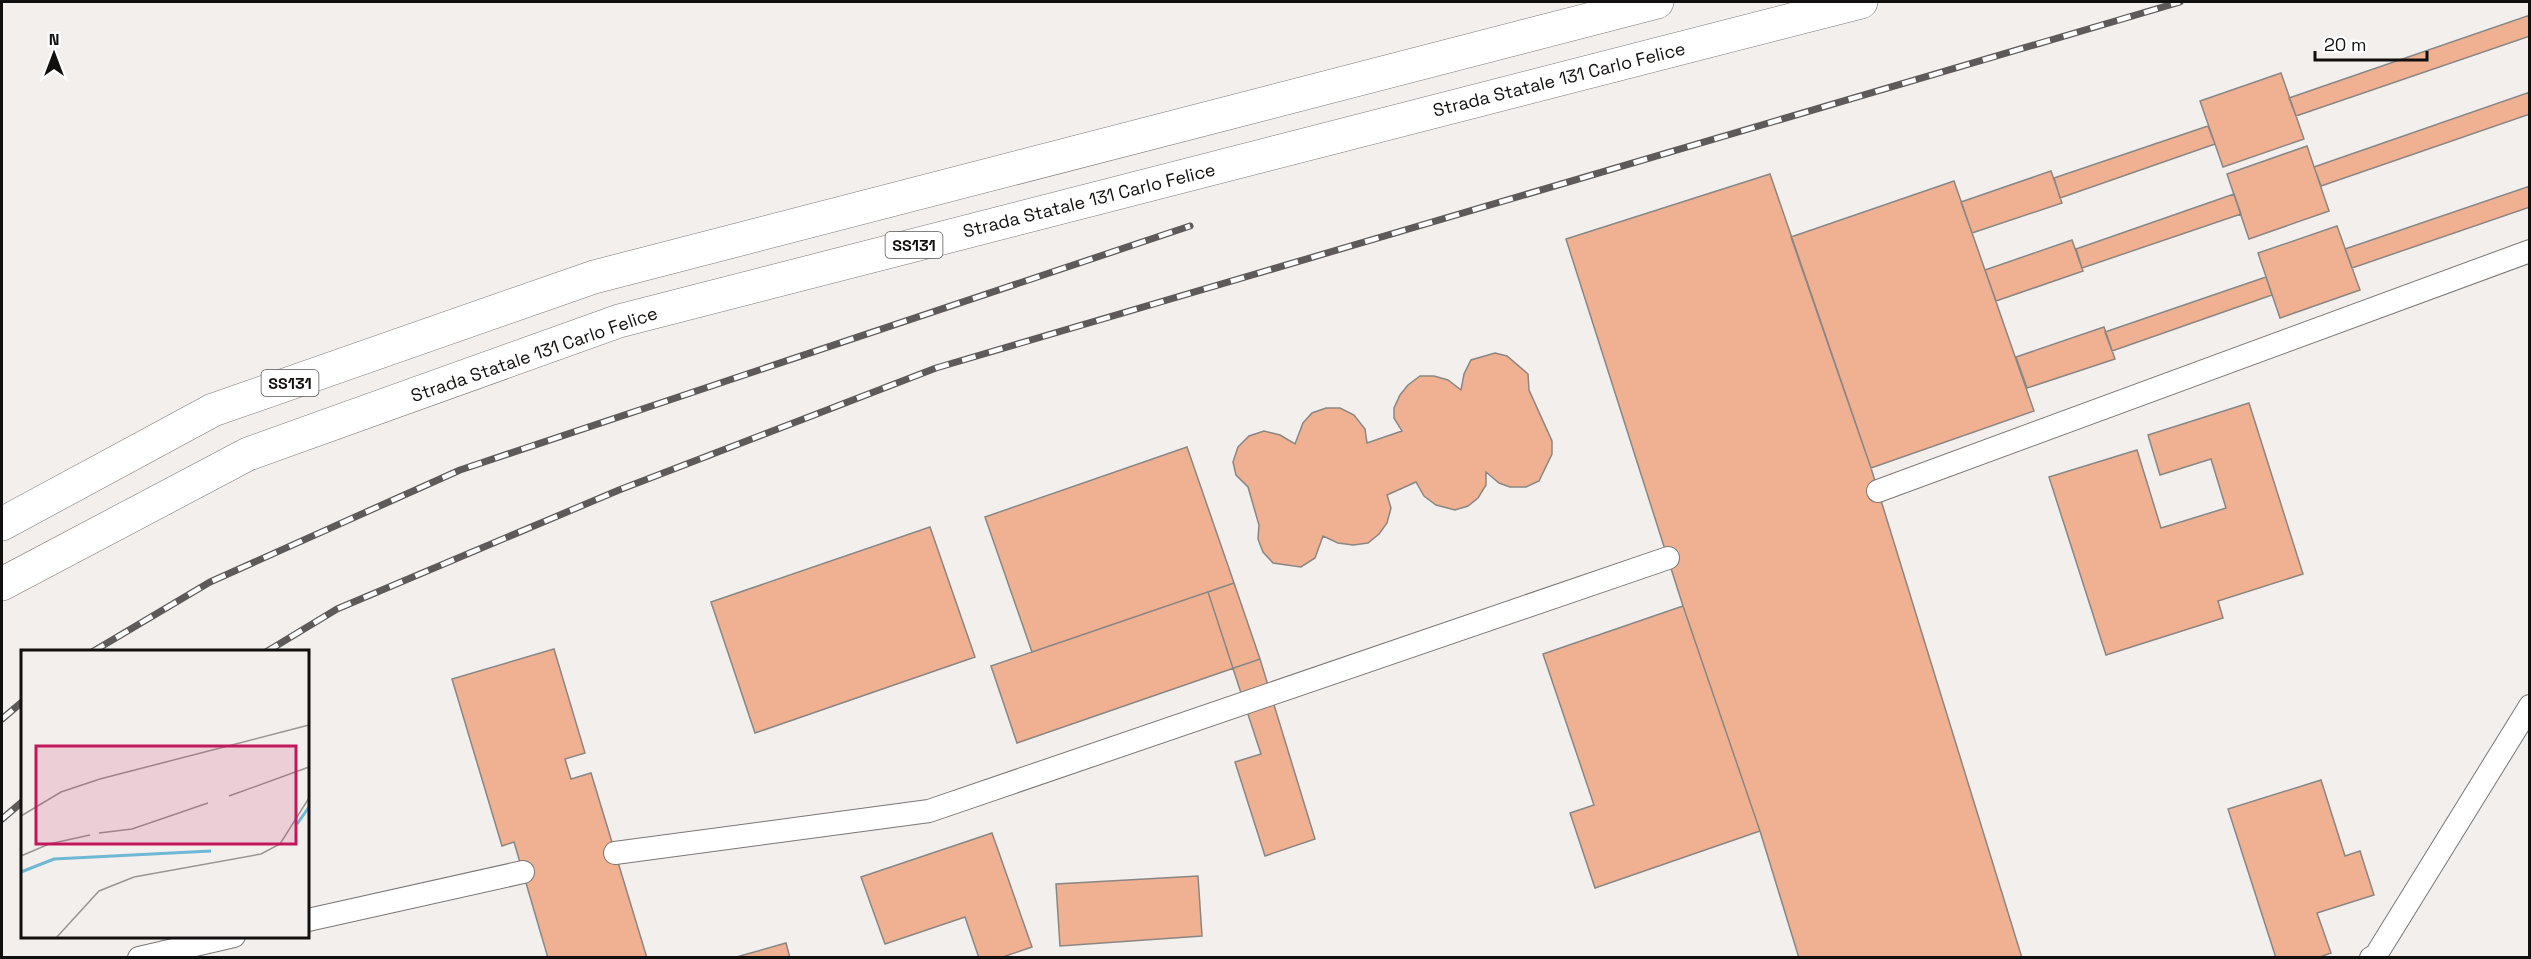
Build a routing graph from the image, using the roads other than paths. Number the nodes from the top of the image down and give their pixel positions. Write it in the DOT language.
graph roads {
  1 [pos="1657,2"];
  2 [pos="1861,2"];
  3 [pos="2529,251"];
  4 [pos="2482,268"];
  5 [pos="2529,268"];
  6 [pos="1878,491"];
  7 [pos="2,524"];
  8 [pos="1668,558"];
  9 [pos="2,584"];
  10 [pos="2529,706"];
  11 [pos="615,853"];
  12 [pos="523,872"];
  13 [pos="309,920"];
  14 [pos="225,938"];
  15 [pos="140,957"];
  16 [pos="2371,957"];
  1 -- 7 [label="highway, SS131"];
  2 -- 9 [label="highway, Strada Statale 131 Carlo Felice / SS131"];
  3 -- 4 [label="lane"];
  4 -- 5 [label="lane"];
  4 -- 6 [label="lane"];
  8 -- 11 [label="lane"];
  10 -- 16 [label="lane"];
  12 -- 13 [label="lane"];
  14 -- 15 [label="lane"];
}
